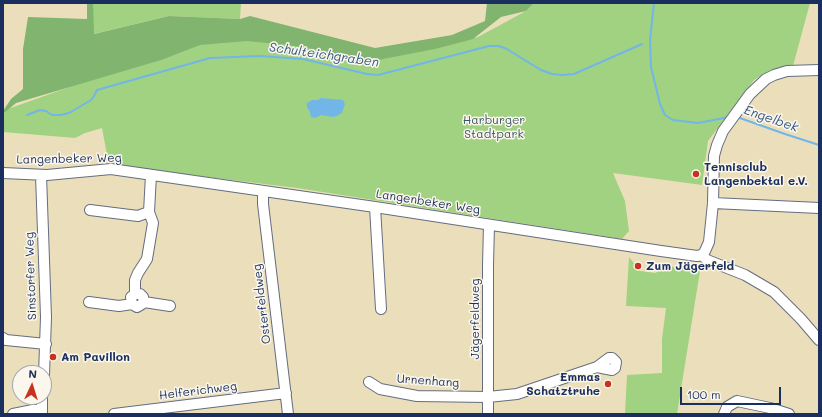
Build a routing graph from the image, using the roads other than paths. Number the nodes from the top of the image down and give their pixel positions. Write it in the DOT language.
graph roads {
  1 [pos="819,70"];
  2 [pos="3,173"];
  3 [pos="41,175"];
  4 [pos="151,175"];
  5 [pos="263,191"];
  6 [pos="713,203"];
  7 [pos="375,207"];
  8 [pos="819,208"];
  9 [pos="90,210"];
  10 [pos="149,212"];
  11 [pos="489,225"];
  12 [pos="702,255"];
  13 [pos="135,294"];
  14 [pos="89,302"];
  15 [pos="144,302"];
  16 [pos="132,304"];
  17 [pos="170,306"];
  18 [pos="381,309"];
  19 [pos="3,338"];
  20 [pos="819,340"];
  21 [pos="46,344"];
  22 [pos="45,365"];
  23 [pos="597,367"];
  24 [pos="369,382"];
  25 [pos="286,393"];
  26 [pos="488,397"];
  27 [pos="42,412"];
  28 [pos="13,414"];
  29 [pos="114,414"];
  30 [pos="288,414"];
  31 [pos="488,414"];
  32 [pos="724,414"];
  33 [pos="789,414"];
  1 -- 6 [label="street"];
  2 -- 3 [label="street, Langenbeker Weg"];
  3 -- 4 [label="street, Langenbeker Weg"];
  3 -- 21 [label="street, Sinstorfer Weg"];
  4 -- 5 [label="street, Langenbeker Weg"];
  4 -- 10 [label="street"];
  5 -- 7 [label="street, Langenbeker Weg"];
  5 -- 25 [label="street, Osterfeldweg"];
  6 -- 8 [label="street"];
  6 -- 12 [label="street"];
  7 -- 11 [label="street, Langenbeker Weg"];
  7 -- 18 [label="street"];
  9 -- 10 [label="street"];
  10 -- 13 [label="street"];
  11 -- 12 [label="street, Langenbeker Weg"];
  11 -- 26 [label="street, Jägerfeldweg"];
  12 -- 20 [label="street, Langenbeker Weg"];
  13 -- 15 [label="street"];
  13 -- 16 [label="street"];
  14 -- 16 [label="street"];
  15 -- 16 [label="street"];
  15 -- 17 [label="street"];
  19 -- 21 [label="street"];
  21 -- 22 [label="street, Sinstorfer Weg"];
  23 -- 26 [label="street"];
  24 -- 26 [label="street, Urnenhang"];
  25 -- 29 [label="street, Helferichweg"];
  25 -- 30 [label="street, Osterfeldweg"];
  26 -- 31 [label="street, Jägerfeldweg"];
  27 -- 28 [label="street"];
  32 -- 33 [label="street"];
}
